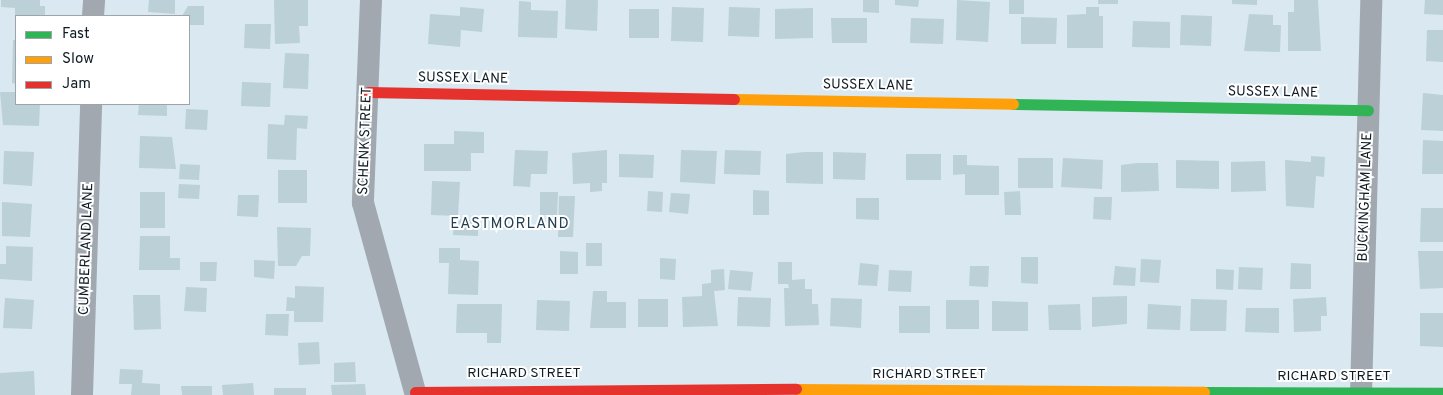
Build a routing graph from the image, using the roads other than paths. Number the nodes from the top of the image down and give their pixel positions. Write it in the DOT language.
graph roads {
  1 [pos="94,0"];
  2 [pos="371,0"];
  3 [pos="1371,0"];
  4 [pos="93,15"];
  5 [pos="368,92"];
  6 [pos="91,105"];
  7 [pos="1368,110"];
  8 [pos="1443,393"];
  9 [pos="415,394"];
  10 [pos="1361,394"];
  11 [pos="82,395"];
  1 -- 4 [label="street"];
  2 -- 5 [label="street, SCHENK STREET"];
  3 -- 7 [label="street, BUCKINGHAM LANE"];
  5 -- 7 [label="street, SUSSEX LANE"];
  5 -- 9 [label="street, SCHENK STREET"];
  6 -- 11 [label="street, CUMBERLAND LANE"];
  7 -- 10 [label="street, BUCKINGHAM LANE"];
  8 -- 10 [label="street, RICHARD STREET"];
  9 -- 10 [label="street, RICHARD STREET"];
}
